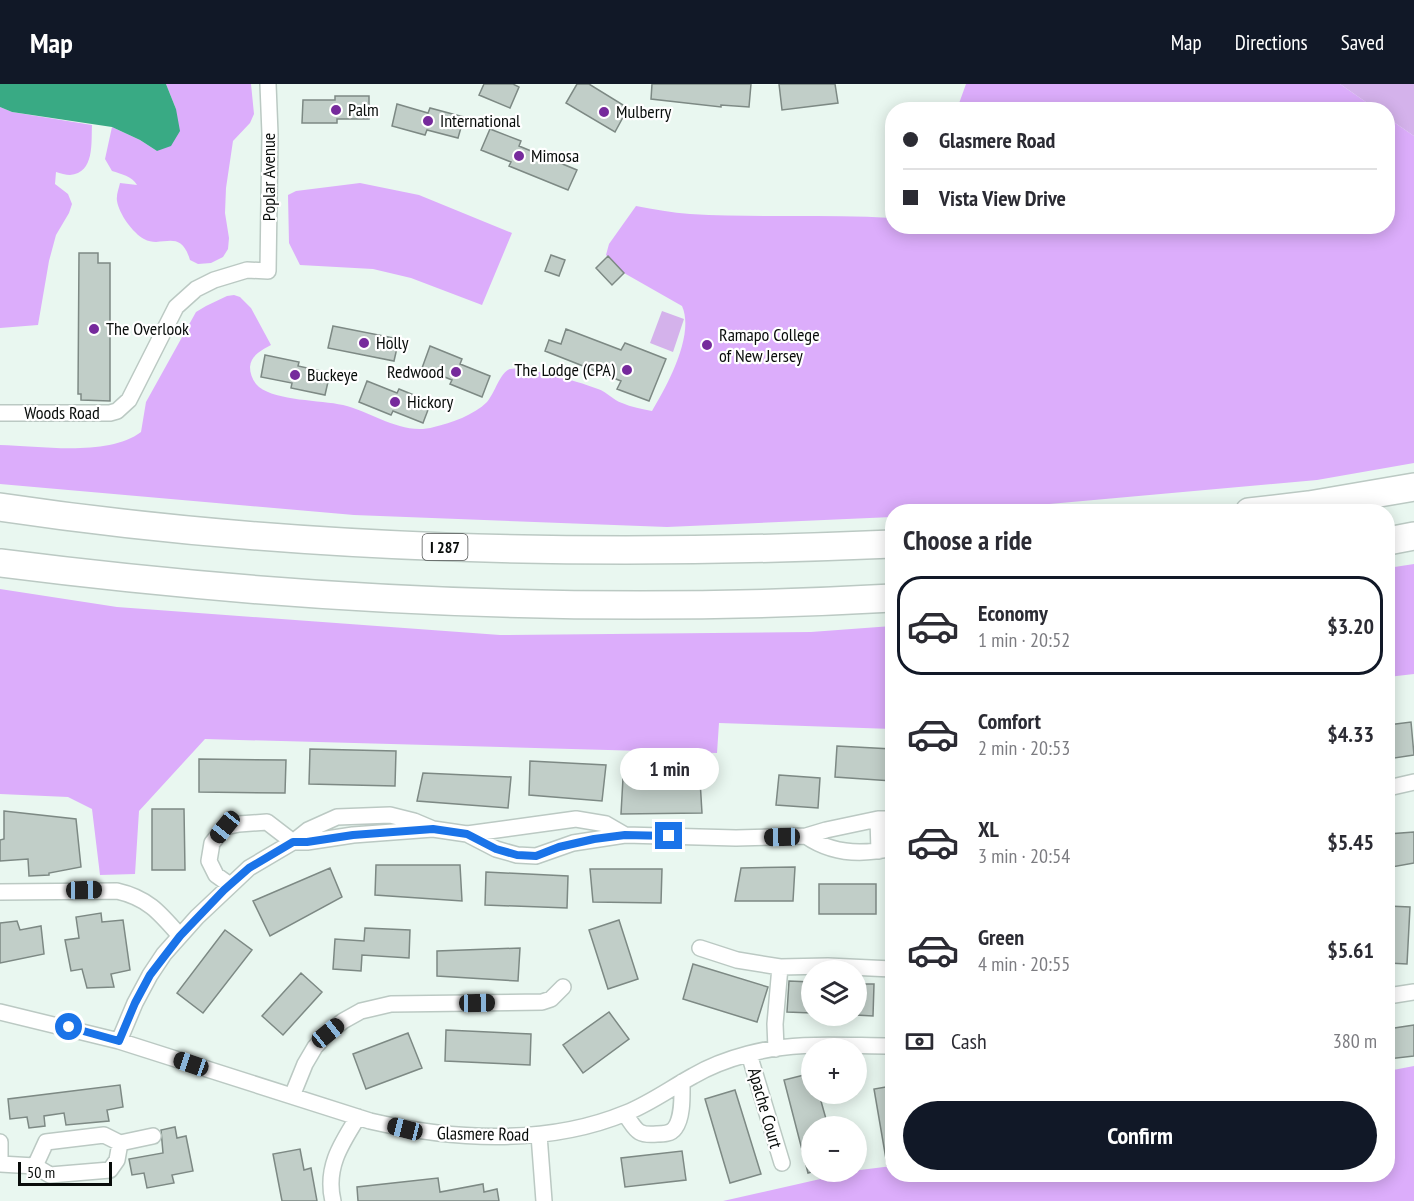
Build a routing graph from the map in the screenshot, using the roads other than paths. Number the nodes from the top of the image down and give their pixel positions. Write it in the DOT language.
graph roads {
  1 [pos="268,84"];
  2 [pos="268,271"];
  3 [pos="0,413"];
  4 [pos="1414,487"];
  5 [pos="1315,504"];
  6 [pos="0,507"];
  7 [pos="1414,536"];
  8 [pos="1395,540"];
  9 [pos="885,544"];
  10 [pos="0,563"];
  11 [pos="885,598"];
  12 [pos="1414,782"];
  13 [pos="1395,786"];
  14 [pos="885,819"];
  15 [pos="467,834"];
  16 [pos="625,835"];
  17 [pos="806,836"];
  18 [pos="293,842"];
  19 [pos="885,849"];
  20 [pos="230,885"];
  21 [pos="0,892"];
  22 [pos="180,936"];
  23 [pos="700,948"];
  24 [pos="780,967"];
  25 [pos="885,969"];
  26 [pos="563,987"];
  27 [pos="1414,992"];
  28 [pos="1395,995"];
  29 [pos="0,1012"];
  30 [pos="119,1041"];
  31 [pos="885,1046"];
  32 [pos="776,1048"];
  33 [pos="749,1054"];
  34 [pos="682,1082"];
  35 [pos="292,1096"];
  36 [pos="625,1114"];
  37 [pos="358,1117"];
  38 [pos="539,1135"];
  39 [pos="153,1136"];
  40 [pos="0,1142"];
  41 [pos="120,1143"];
  42 [pos="0,1163"];
  43 [pos="782,1163"];
  44 [pos="35,1166"];
  45 [pos="333,1201"];
  46 [pos="544,1201"];
  1 -- 2 [label="street, Poplar Avenue"];
  2 -- 3 [label="street, Woods Road"];
  4 -- 5 [label="highway"];
  6 -- 9 [label="highway, I 287"];
  7 -- 8 [label="highway"];
  10 -- 11 [label="highway"];
  12 -- 13 [label="street"];
  14 -- 17 [label="street"];
  15 -- 16 [label="street"];
  15 -- 16 [label="street"];
  15 -- 18 [label="street"];
  16 -- 17 [label="street"];
  17 -- 19 [label="street"];
  18 -- 20 [label="street"];
  18 -- 20 [label="street"];
  20 -- 22 [label="street"];
  21 -- 22 [label="street"];
  22 -- 30 [label="street"];
  23 -- 24 [label="street"];
  24 -- 25 [label="street"];
  24 -- 32 [label="street"];
  26 -- 35 [label="street"];
  27 -- 28 [label="street"];
  29 -- 30 [label="street, Glasmere Road"];
  30 -- 35 [label="street, Glasmere Road"];
  31 -- 32 [label="street, Glasmere Road"];
  32 -- 33 [label="street, Glasmere Road"];
  33 -- 34 [label="street, Glasmere Road"];
  33 -- 43 [label="street, Apache Court"];
  34 -- 36 [label="street, Glasmere Road"];
  34 -- 36 [label="street"];
  35 -- 37 [label="street, Glasmere Road"];
  36 -- 38 [label="street, Glasmere Road"];
  37 -- 38 [label="street, Glasmere Road"];
  37 -- 45 [label="street"];
  38 -- 46 [label="street"];
  39 -- 41 [label="street"];
  40 -- 42 [label="street"];
  41 -- 44 [label="street"];
  41 -- 44 [label="street"];
  42 -- 44 [label="street"];
}
